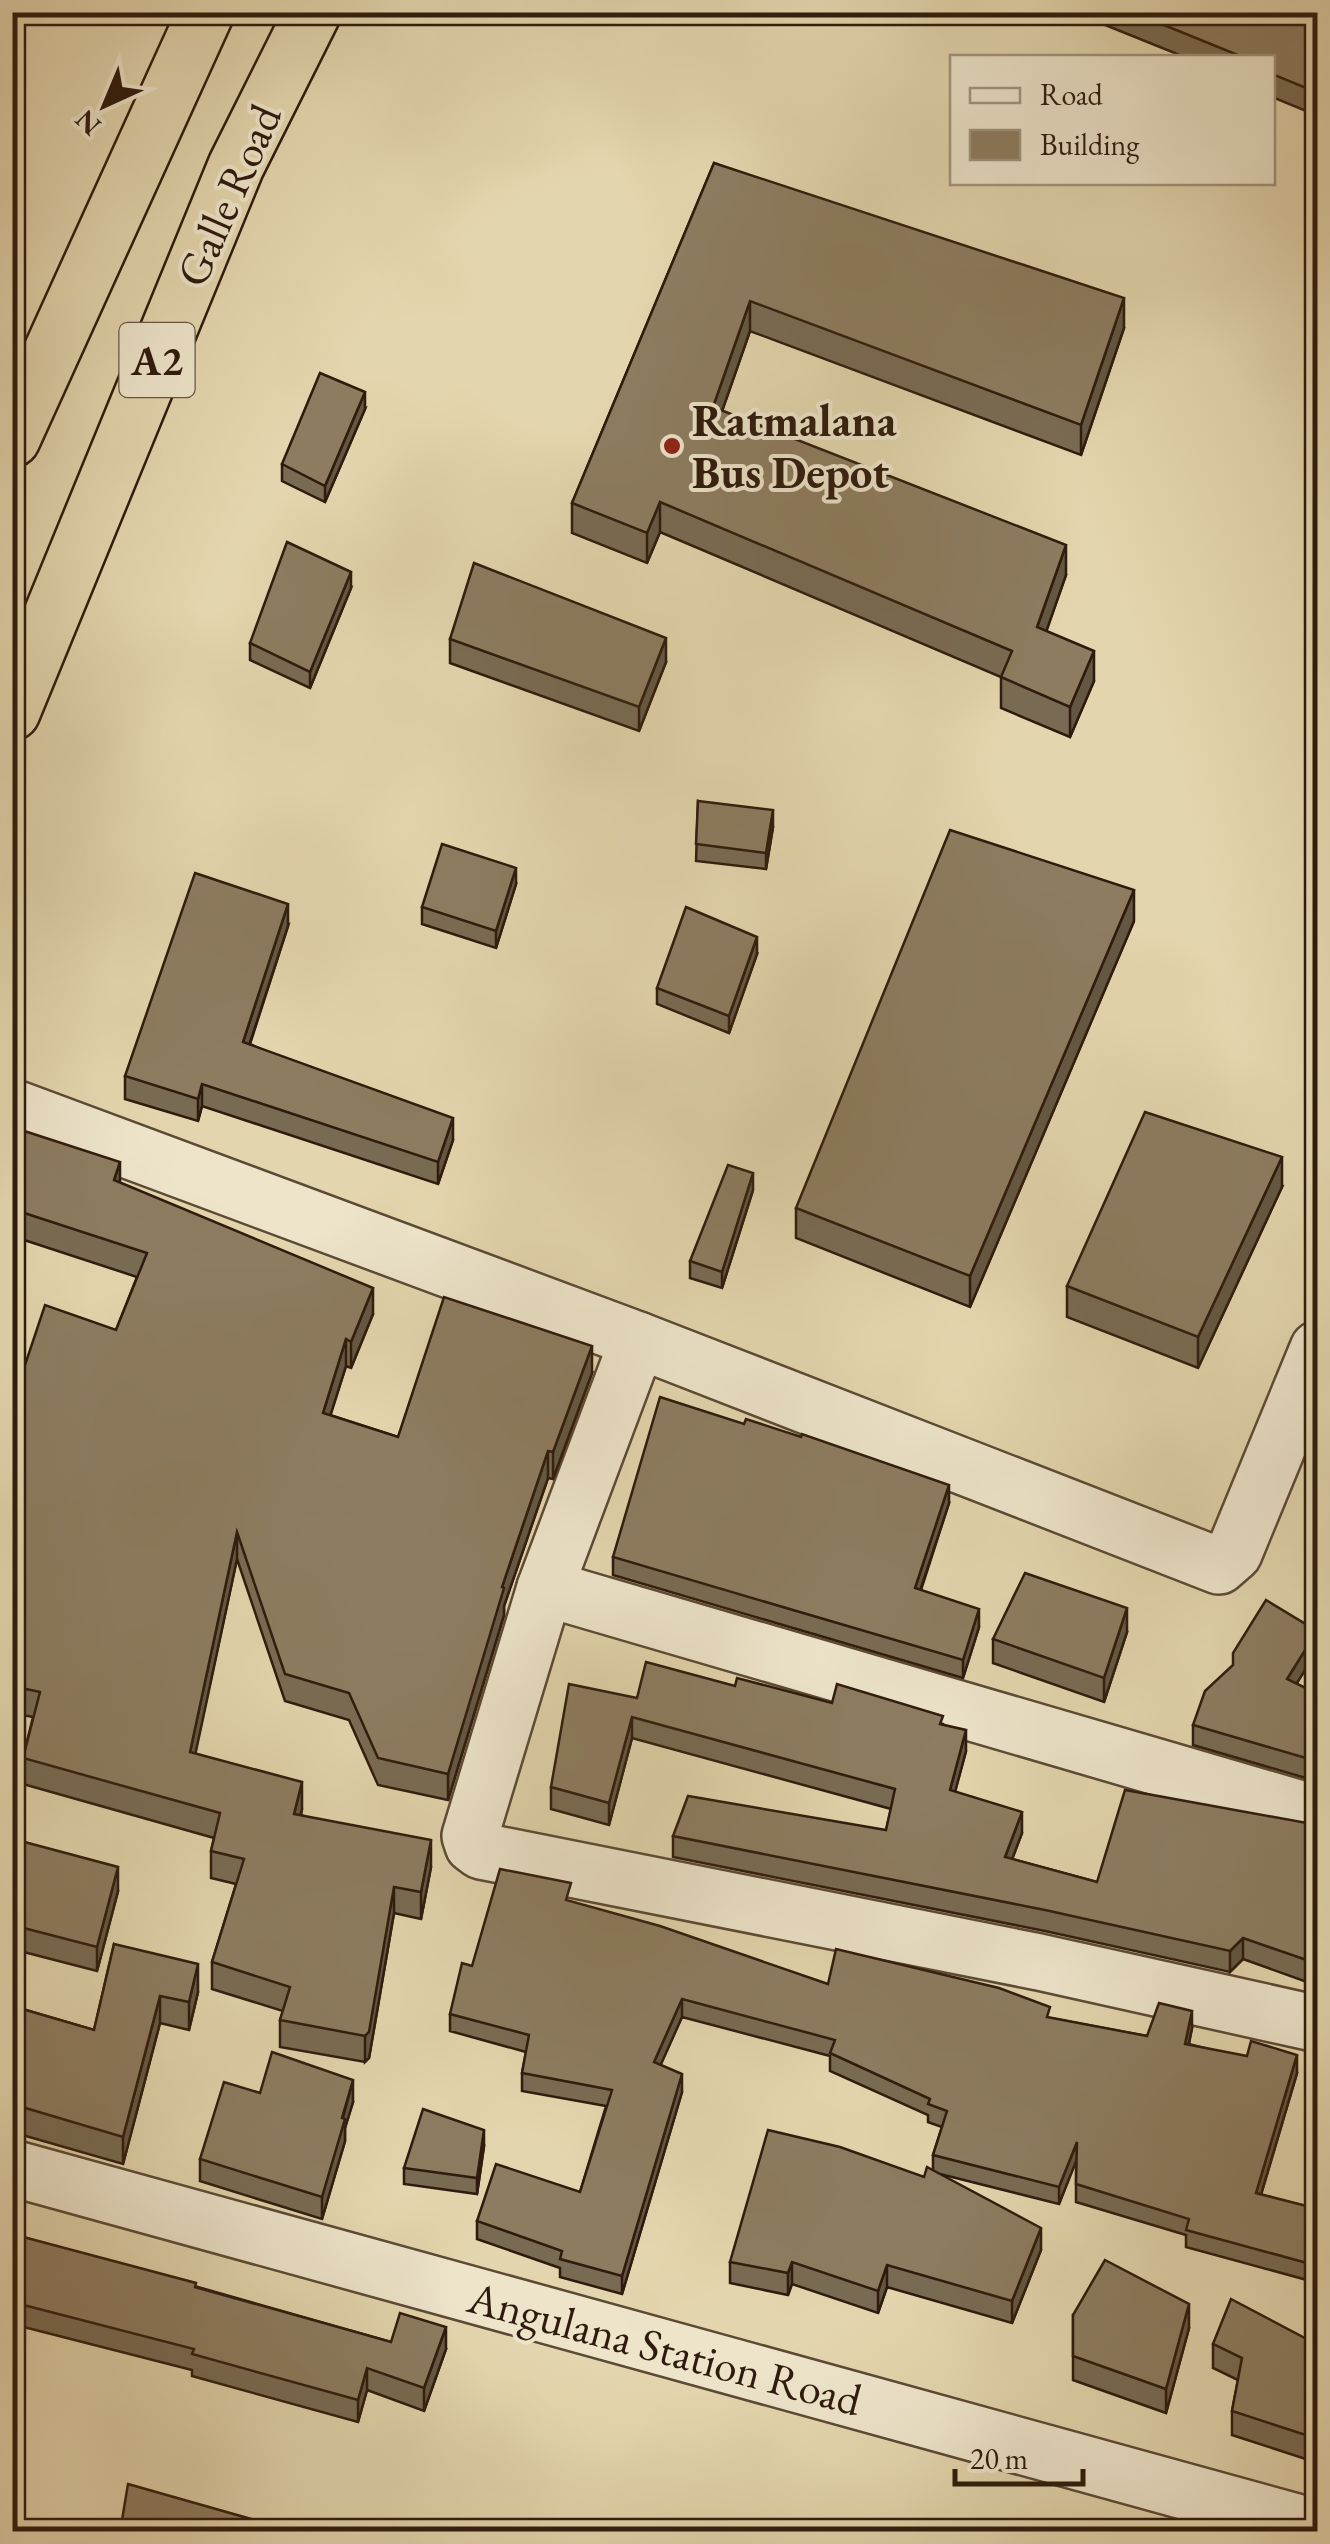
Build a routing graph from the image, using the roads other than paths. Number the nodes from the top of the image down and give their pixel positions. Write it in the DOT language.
graph roads {
  1 [pos="206,12"];
  2 [pos="314,12"];
  3 [pos="12,439"];
  4 [pos="12,712"];
  5 [pos="12,1106"];
  6 [pos="638,1340"];
  7 [pos="1318,1349"];
  8 [pos="545,1588"];
  9 [pos="1318,1814"];
  10 [pos="1318,2024"];
  11 [pos="12,2168"];
  12 [pos="1318,2528"];
  1 -- 3 [label="highway, A2"];
  2 -- 4 [label="highway, Galle Road / A2"];
  5 -- 6 [label="street"];
  6 -- 7 [label="street"];
  6 -- 8 [label="street"];
  8 -- 9 [label="street"];
  8 -- 10 [label="street"];
  11 -- 12 [label="street, Angulana Station Road"];
}
